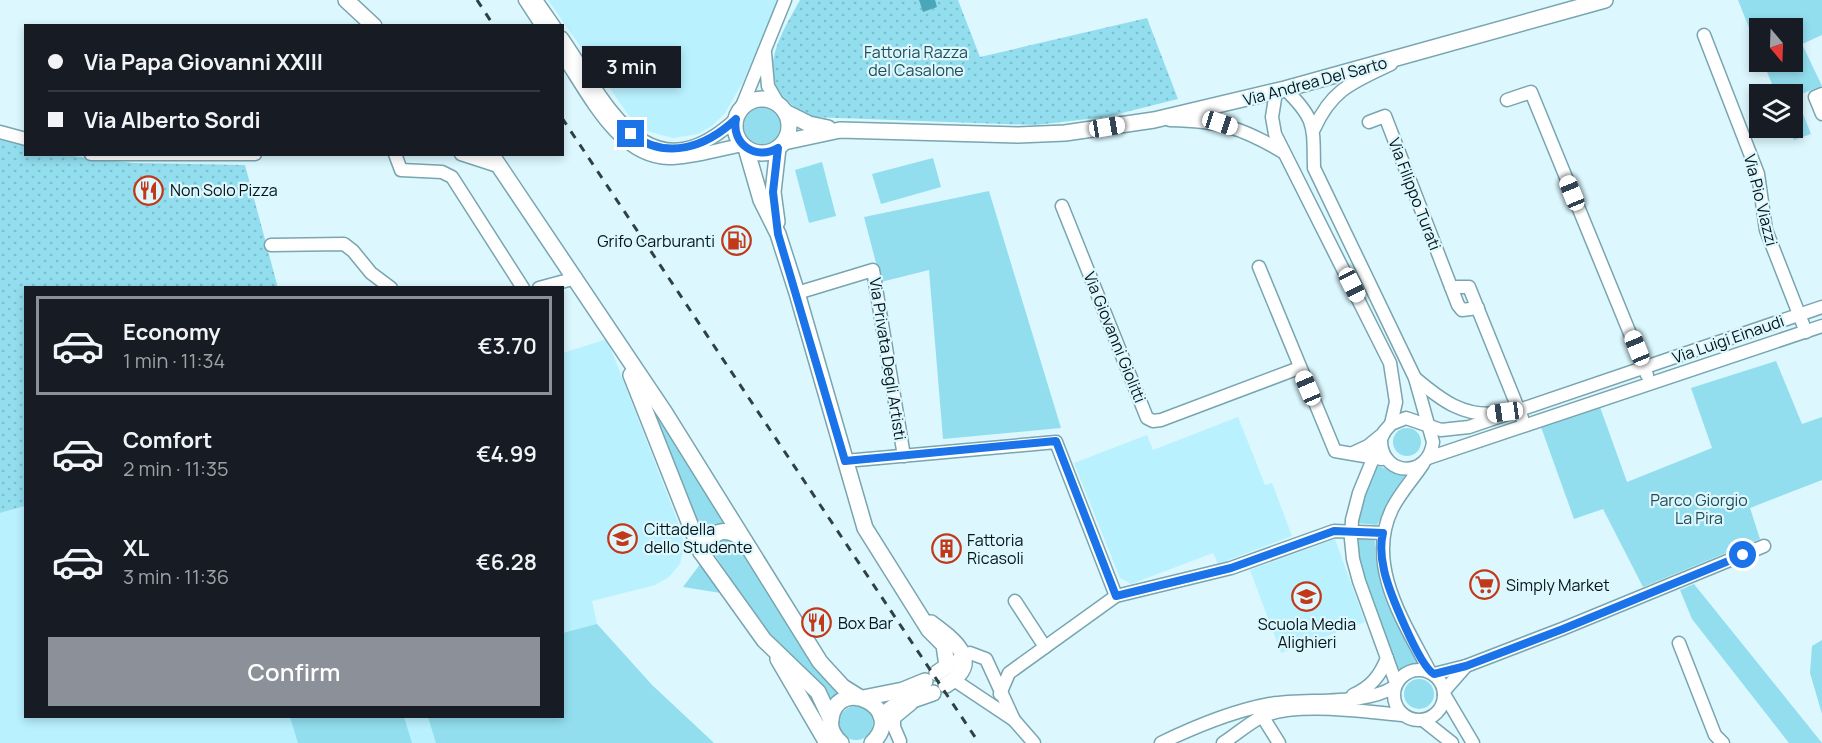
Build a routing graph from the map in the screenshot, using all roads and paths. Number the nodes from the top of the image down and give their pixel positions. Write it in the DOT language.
graph roads {
  1 [pos="346,0"];
  2 [pos="525,0"];
  3 [pos="536,0"];
  4 [pos="1605,0"];
  5 [pos="783,2"];
  6 [pos="372,24"];
  7 [pos="541,24"];
  8 [pos="553,24"];
  9 [pos="1704,35"];
  10 [pos="564,41"];
  11 [pos="766,42"];
  12 [pos="1408,56"];
  13 [pos="564,58"];
  14 [pos="1281,90"];
  15 [pos="1822,94"];
  16 [pos="1507,99"];
  17 [pos="782,109"];
  18 [pos="1822,114"];
  19 [pos="738,115"];
  20 [pos="1154,120"];
  21 [pos="1369,122"];
  22 [pos="1314,129"];
  23 [pos="840,130"];
  24 [pos="0,132"];
  25 [pos="24,139"];
  26 [pos="781,145"];
  27 [pos="744,147"];
  28 [pos="1283,152"];
  29 [pos="395,156"];
  30 [pos="472,156"];
  31 [pos="493,156"];
  32 [pos="501,167"];
  33 [pos="1062,206"];
  34 [pos="778,234"];
  35 [pos="271,245"];
  36 [pos="1258,267"];
  37 [pos="576,278"];
  38 [pos="389,286"];
  39 [pos="523,286"];
  40 [pos="546,286"];
  41 [pos="797,293"];
  42 [pos="1822,307"];
  43 [pos="1800,315"];
  44 [pos="1822,326"];
  45 [pos="1806,332"];
  46 [pos="615,338"];
  47 [pos="1644,367"];
  48 [pos="1299,368"];
  49 [pos="1415,378"];
  50 [pos="1650,384"];
  51 [pos="1519,410"];
  52 [pos="1524,424"];
  53 [pos="1427,427"];
  54 [pos="1386,432"];
  55 [pos="1353,453"];
  56 [pos="904,456"];
  57 [pos="1381,459"];
  58 [pos="845,461"];
  59 [pos="1426,461"];
  60 [pos="1352,531"];
  61 [pos="1383,533"];
  62 [pos="742,538"];
  63 [pos="1764,546"];
  64 [pos="701,552"];
  65 [pos="1116,596"];
  66 [pos="1015,601"];
  67 [pos="920,615"];
  68 [pos="1679,643"];
  69 [pos="1045,647"];
  70 [pos="774,651"];
  71 [pos="963,656"];
  72 [pos="1387,658"];
  73 [pos="990,664"];
  74 [pos="1019,665"];
  75 [pos="1466,666"];
  76 [pos="1432,673"];
  77 [pos="940,680"];
  78 [pos="1395,685"];
  79 [pos="1444,693"];
  80 [pos="1000,694"];
  81 [pos="861,698"];
  82 [pos="1346,698"];
  83 [pos="916,700"];
  84 [pos="1260,712"];
  85 [pos="1403,715"];
  86 [pos="1014,720"];
  87 [pos="1423,720"];
  88 [pos="881,722"];
  89 [pos="833,736"];
  90 [pos="901,742"];
  91 [pos="872,743"];
  92 [pos="1034,743"];
  93 [pos="1161,743"];
  94 [pos="1223,743"];
  95 [pos="1279,743"];
  96 [pos="1452,743"];
  97 [pos="1473,743"];
  98 [pos="1723,743"];
  1 -- 6 [label="main road"];
  2 -- 7 [label="street"];
  3 -- 8 [label="street"];
  4 -- 12 [label="main road, Via Andrea Del Sarto"];
  5 -- 11 [label="street"];
  9 -- 43 [label="street, Via Pio Viazzi"];
  10 -- 19 [label="street"];
  11 -- 17 [label="street"];
  11 -- 19 [label="street"];
  12 -- 14 [label="main road, Via Andrea Del Sarto"];
  12 -- 22 [label="street"];
  13 -- 27 [label="street"];
  14 -- 20 [label="main road, Via Andrea Del Sarto"];
  14 -- 22 [label="street"];
  14 -- 28 [label="street"];
  15 -- 18 [label="street"];
  16 -- 47 [label="street"];
  17 -- 19 [label="main road"];
  17 -- 23 [label="main road, Via Andrea Del Sarto"];
  17 -- 26 [label="main road"];
  19 -- 27 [label="main road"];
  20 -- 23 [label="main road, Via Andrea Del Sarto"];
  20 -- 28 [label="street"];
  21 -- 51 [label="street, Via Filippo Turati"];
  22 -- 49 [label="street"];
  23 -- 26 [label="main road, Via Andrea Del Sarto"];
  24 -- 25 [label="street"];
  26 -- 27 [label="main road"];
  26 -- 34 [label="main road"];
  27 -- 34 [label="main road"];
  28 -- 54 [label="street"];
  29 -- 39 [label="street"];
  30 -- 32 [label="street"];
  31 -- 32 [label="main road"];
  32 -- 37 [label="main road"];
  33 -- 48 [label="street, Via Giovanni Giolitti"];
  34 -- 41 [label="main road"];
  35 -- 38 [label="street"];
  36 -- 48 [label="street"];
  37 -- 40 [label="street"];
  37 -- 46 [label="main road"];
  41 -- 56 [label="street, Via Privata Degli Artisti"];
  41 -- 58 [label="main road"];
  42 -- 43 [label="street, Via Luigi Einaudi"];
  43 -- 45 [label="street, Via Pio Viazzi"];
  43 -- 47 [label="street, Via Luigi Einaudi"];
  44 -- 45 [label="street, Via Luigi Einaudi"];
  45 -- 50 [label="street, Via Luigi Einaudi"];
  46 -- 62 [label="main road"];
  46 -- 64 [label="main road"];
  47 -- 50 [label="street"];
  47 -- 51 [label="street, Via Luigi Einaudi"];
  48 -- 55 [label="street"];
  49 -- 51 [label="street"];
  49 -- 53 [label="street"];
  50 -- 52 [label="street, Via Luigi Einaudi"];
  51 -- 52 [label="street, Via Filippo Turati"];
  51 -- 53 [label="street, Via Luigi Einaudi"];
  52 -- 59 [label="street, Via Luigi Einaudi"];
  53 -- 54 [label="street"];
  53 -- 59 [label="street"];
  54 -- 55 [label="street"];
  54 -- 57 [label="street"];
  55 -- 57 [label="street"];
  56 -- 58 [label="street"];
  56 -- 65 [label="street"];
  57 -- 59 [label="street"];
  57 -- 60 [label="street"];
  58 -- 67 [label="main road"];
  59 -- 61 [label="street"];
  60 -- 61 [label="street"];
  60 -- 65 [label="street"];
  60 -- 72 [label="street"];
  61 -- 76 [label="street"];
  62 -- 64 [label="main road"];
  62 -- 81 [label="main road"];
  63 -- 75 [label="street"];
  64 -- 70 [label="main road"];
  65 -- 69 [label="street"];
  66 -- 69 [label="street"];
  67 -- 71 [label="main road"];
  67 -- 77 [label="main road"];
  68 -- 98 [label="street"];
  69 -- 74 [label="street"];
  70 -- 89 [label="main road"];
  70 -- 89 [label="main road"];
  71 -- 73 [label="street"];
  71 -- 77 [label="main road"];
  72 -- 78 [label="street"];
  72 -- 82 [label="street"];
  73 -- 74 [label="street"];
  73 -- 80 [label="street"];
  74 -- 80 [label="street"];
  75 -- 76 [label="street"];
  75 -- 79 [label="street"];
  76 -- 78 [label="street"];
  76 -- 79 [label="street"];
  77 -- 81 [label="main road"];
  77 -- 83 [label="main road"];
  77 -- 86 [label="street"];
  78 -- 82 [label="street"];
  78 -- 85 [label="street"];
  79 -- 87 [label="street"];
  79 -- 97 [label="street"];
  80 -- 86 [label="street"];
  81 -- 88 [label="main road"];
  81 -- 89 [label="main road"];
  82 -- 84 [label="street"];
  83 -- 88 [label="main road"];
  83 -- 90 [label="street"];
  84 -- 85 [label="street"];
  84 -- 93 [label="street"];
  84 -- 94 [label="street"];
  84 -- 95 [label="street"];
  85 -- 87 [label="street"];
  86 -- 92 [label="street"];
  87 -- 96 [label="street"];
  88 -- 90 [label="street"];
  88 -- 91 [label="main road"];
}
